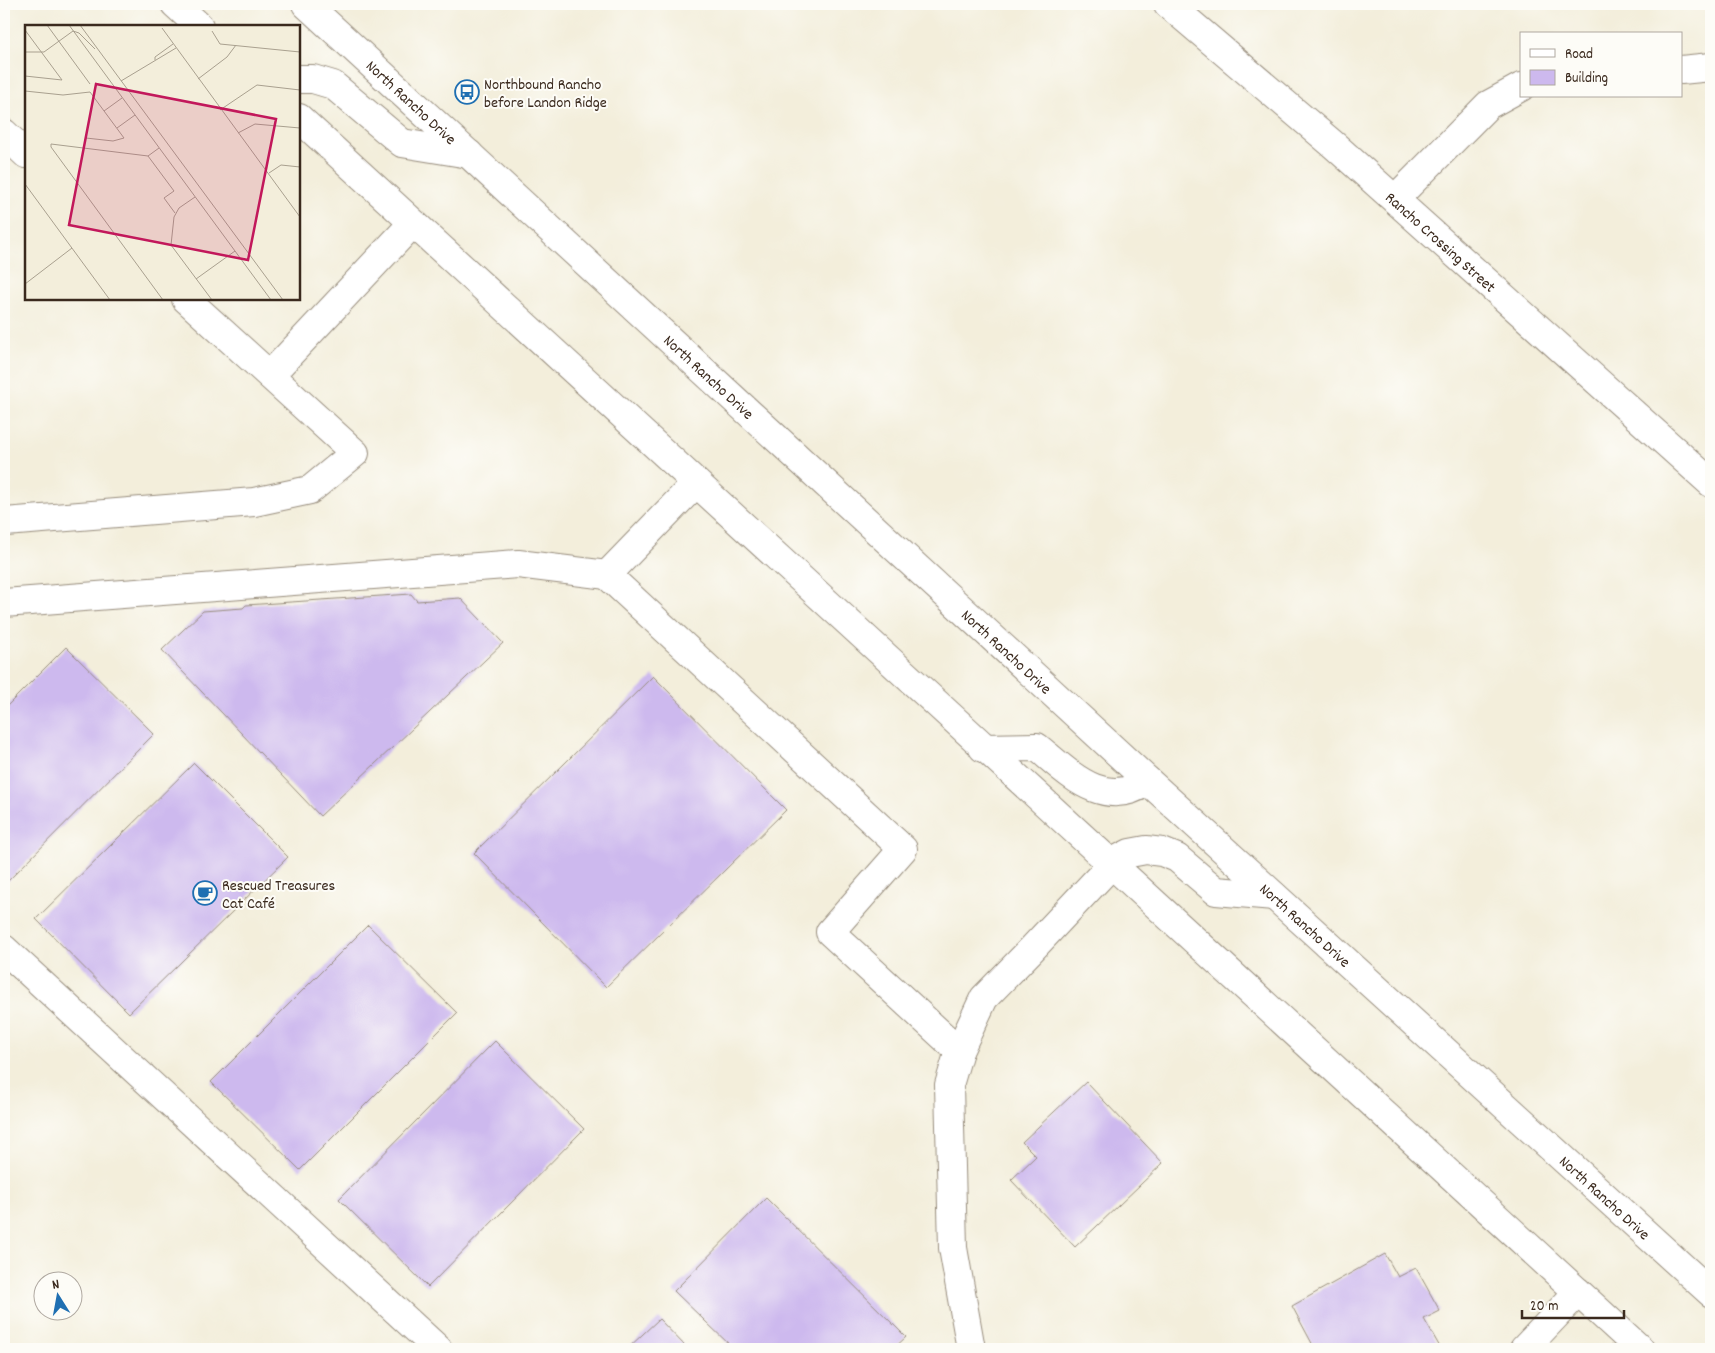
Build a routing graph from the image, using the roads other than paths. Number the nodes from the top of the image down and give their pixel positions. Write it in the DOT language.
graph roads {
  1 [pos="175,4"];
  2 [pos="306,4"];
  3 [pos="1183,8"];
  4 [pos="198,25"];
  5 [pos="1711,67"];
  6 [pos="1682,70"];
  7 [pos="300,80"];
  8 [pos="1520,87"];
  9 [pos="300,119"];
  10 [pos="4,133"];
  11 [pos="25,153"];
  12 [pos="470,154"];
  13 [pos="1394,199"];
  14 [pos="412,224"];
  15 [pos="187,300"];
  16 [pos="270,375"];
  17 [pos="1711,483"];
  18 [pos="696,484"];
  19 [pos="5,522"];
  20 [pos="607,575"];
  21 [pos="4,603"];
  22 [pos="983,748"];
  23 [pos="1148,781"];
  24 [pos="1111,865"];
  25 [pos="1274,896"];
  26 [pos="4,949"];
  27 [pos="959,1052"];
  28 [pos="1578,1292"];
  29 [pos="1711,1293"];
  30 [pos="438,1349"];
  31 [pos="971,1349"];
  32 [pos="1524,1349"];
  33 [pos="1640,1349"];
  1 -- 4 [label="main road"];
  2 -- 12 [label="main road, North Rancho Drive"];
  3 -- 13 [label="main road, Rancho Crossing Street"];
  5 -- 6 [label="main road"];
  7 -- 12 [label="main road"];
  8 -- 13 [label="main road"];
  9 -- 14 [label="main road"];
  10 -- 11 [label="main road"];
  12 -- 23 [label="main road, North Rancho Drive"];
  13 -- 17 [label="main road, Rancho Crossing Street"];
  14 -- 16 [label="main road"];
  14 -- 18 [label="main road"];
  15 -- 16 [label="main road"];
  16 -- 19 [label="main road"];
  18 -- 20 [label="main road"];
  18 -- 22 [label="main road"];
  20 -- 21 [label="main road"];
  20 -- 27 [label="main road"];
  22 -- 23 [label="main road"];
  22 -- 24 [label="main road"];
  23 -- 25 [label="main road, North Rancho Drive"];
  24 -- 25 [label="main road"];
  24 -- 27 [label="main road"];
  24 -- 28 [label="main road"];
  25 -- 29 [label="main road, North Rancho Drive"];
  26 -- 30 [label="main road"];
  27 -- 31 [label="main road"];
  28 -- 32 [label="main road"];
  28 -- 33 [label="main road"];
}
